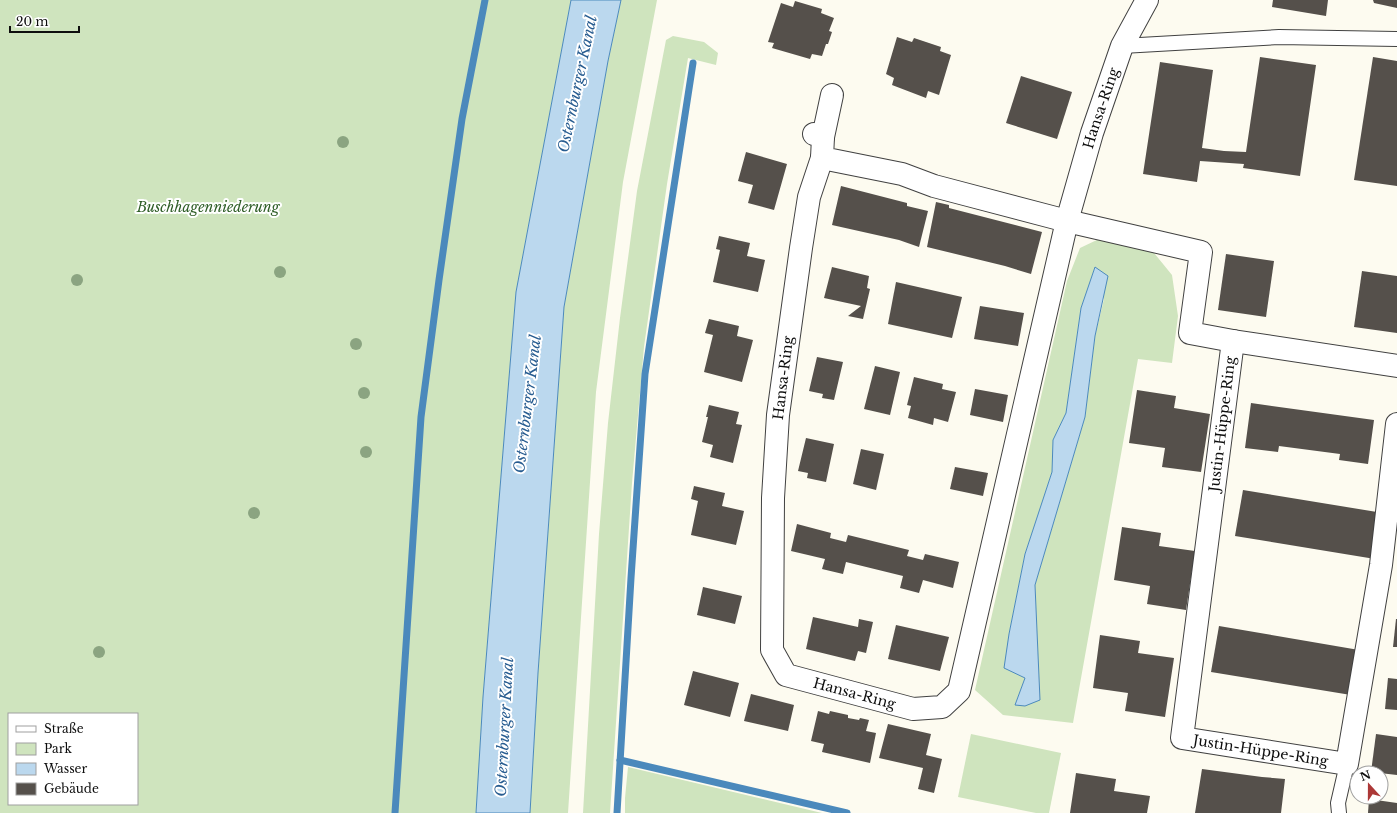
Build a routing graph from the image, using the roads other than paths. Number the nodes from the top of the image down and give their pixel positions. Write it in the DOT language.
graph roads {
  1 [pos="1147,0"];
  2 [pos="1397,39"];
  3 [pos="1122,46"];
  4 [pos="832,95"];
  5 [pos="820,143"];
  6 [pos="1067,221"];
  7 [pos="1233,341"];
  8 [pos="1397,366"];
  9 [pos="1397,424"];
  10 [pos="1347,764"];
  11 [pos="1339,813"];
  1 -- 3 [label="street, Hansa-Ring"];
  2 -- 3 [label="lane"];
  3 -- 6 [label="street, Hansa-Ring"];
  4 -- 5 [label="street, Hansa-Ring"];
  5 -- 6 [label="street"];
  5 -- 6 [label="street, Hansa-Ring"];
  6 -- 7 [label="street, Justin-Hüppe-Ring"];
  7 -- 8 [label="street, Justin-Hüppe-Ring"];
  7 -- 10 [label="street, Justin-Hüppe-Ring"];
  9 -- 10 [label="street, Justin-Hüppe-Ring"];
  10 -- 11 [label="lane"];
}
